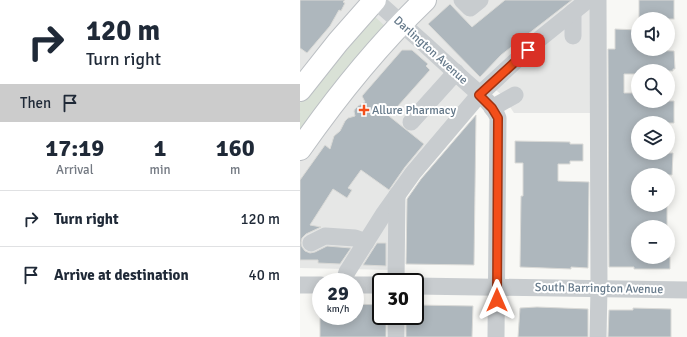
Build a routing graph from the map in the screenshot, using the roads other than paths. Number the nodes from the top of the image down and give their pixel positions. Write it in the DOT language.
graph roads {
  1 [pos="375,0"];
  2 [pos="425,0"];
  3 [pos="462,0"];
  4 [pos="480,0"];
  5 [pos="588,0"];
  6 [pos="598,0"];
  7 [pos="573,12"];
  8 [pos="402,23"];
  9 [pos="573,36"];
  10 [pos="456,72"];
  11 [pos="300,90"];
  12 [pos="479,95"];
  13 [pos="515,95"];
  14 [pos="492,108"];
  15 [pos="410,122"];
  16 [pos="300,149"];
  17 [pos="397,195"];
  18 [pos="366,242"];
  19 [pos="311,243"];
  20 [pos="347,273"];
  21 [pos="396,273"];
  22 [pos="300,285"];
  23 [pos="312,285"];
  24 [pos="424,286"];
  25 [pos="497,287"];
  26 [pos="599,288"];
  27 [pos="687,290"];
  28 [pos="396,325"];
  29 [pos="396,337"];
  30 [pos="496,337"];
  31 [pos="598,337"];
  1 -- 8 [label="street, Darlington Avenue"];
  1 -- 11 [label="main road"];
  2 -- 8 [label="main road"];
  3 -- 4 [label="street"];
  5 -- 7 [label="street"];
  6 -- 26 [label="street"];
  7 -- 9 [label="street"];
  7 -- 12 [label="street"];
  8 -- 10 [label="street, Darlington Avenue"];
  8 -- 16 [label="main road"];
  10 -- 12 [label="street, Darlington Avenue"];
  10 -- 15 [label="street"];
  12 -- 14 [label="street, Darlington Avenue"];
  12 -- 17 [label="street"];
  13 -- 14 [label="street"];
  14 -- 25 [label="street, Darlington Avenue"];
  17 -- 18 [label="street"];
  17 -- 21 [label="street"];
  18 -- 19 [label="street"];
  18 -- 20 [label="street"];
  22 -- 23 [label="street"];
  24 -- 25 [label="street, South Barrington Avenue"];
  25 -- 26 [label="street, South Barrington Avenue"];
  25 -- 30 [label="street, Darlington Avenue"];
  26 -- 27 [label="street, South Barrington Avenue"];
  26 -- 31 [label="street"];
  28 -- 29 [label="street"];
}
